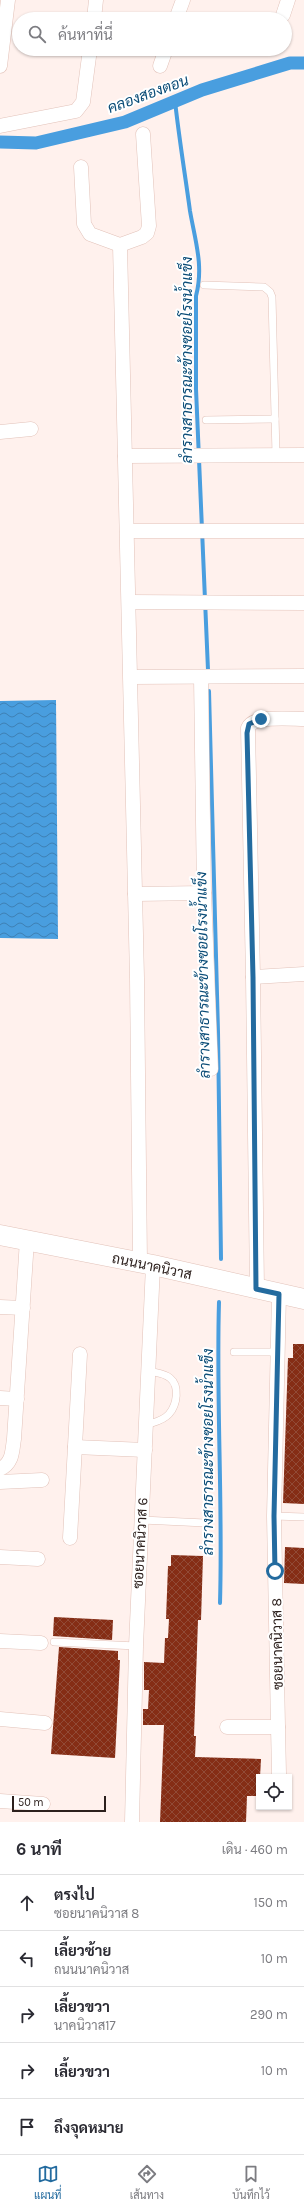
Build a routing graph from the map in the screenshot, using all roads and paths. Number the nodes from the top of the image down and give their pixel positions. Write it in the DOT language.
graph roads {
  1 [pos="8,0"];
  2 [pos="96,0"];
  3 [pos="183,0"];
  4 [pos="288,0"];
  5 [pos="95,12"];
  6 [pos="179,12"];
  7 [pos="283,12"];
  8 [pos="89,56"];
  9 [pos="164,56"];
  10 [pos="0,66"];
  11 [pos="160,66"];
  12 [pos="0,126"];
  13 [pos="143,134"];
  14 [pos="81,167"];
  15 [pos="120,245"];
  16 [pos="204,285"];
  17 [pos="275,419"];
  18 [pos="206,420"];
  19 [pos="31,428"];
  20 [pos="0,432"];
  21 [pos="276,455"];
  22 [pos="304,455"];
  23 [pos="125,456"];
  24 [pos="128,531"];
  25 [pos="304,531"];
  26 [pos="129,602"];
  27 [pos="304,603"];
  28 [pos="304,676"];
  29 [pos="131,677"];
  30 [pos="201,677"];
  31 [pos="304,719"];
  32 [pos="204,893"];
  33 [pos="135,894"];
  34 [pos="304,974"];
  35 [pos="253,977"];
  36 [pos="211,1069"];
  37 [pos="0,1235"];
  38 [pos="27,1240"];
  39 [pos="147,1264"];
  40 [pos="256,1289"];
  41 [pos="279,1294"];
  42 [pos="304,1299"];
  43 [pos="0,1307"];
  44 [pos="23,1308"];
  45 [pos="234,1352"];
  46 [pos="278,1352"];
  47 [pos="80,1354"];
  48 [pos="149,1371"];
  49 [pos="0,1398"];
  50 [pos="17,1399"];
  51 [pos="146,1424"];
  52 [pos="75,1447"];
  53 [pos="145,1450"];
  54 [pos="0,1469"];
  55 [pos="42,1480"];
  56 [pos="0,1482"];
  57 [pos="274,1516"];
  58 [pos="304,1517"];
  59 [pos="142,1520"];
  60 [pos="205,1523"];
  61 [pos="70,1538"];
  62 [pos="0,1557"];
  63 [pos="38,1559"];
  64 [pos="0,1641"];
  65 [pos="47,1642"];
  66 [pos="136,1646"];
  67 [pos="0,1719"];
  68 [pos="45,1723"];
  69 [pos="227,1727"];
  70 [pos="278,1727"];
  71 [pos="279,1774"];
  72 [pos="0,1801"];
  73 [pos="43,1804"];
  74 [pos="132,1822"];
  1 -- 10 [label="street"];
  2 -- 5 [label="street"];
  3 -- 6 [label="street"];
  4 -- 7 [label="street"];
  8 -- 12 [label="street"];
  9 -- 11 [label="street"];
  13 -- 15 [label="street"];
  14 -- 15 [label="street"];
  15 -- 23 [label="street, ซอยนาคนิวาส 6"];
  16 -- 17 [label="lane"];
  17 -- 18 [label="lane"];
  17 -- 21 [label="lane"];
  19 -- 20 [label="street"];
  21 -- 22 [label="street"];
  21 -- 23 [label="street"];
  23 -- 24 [label="street, ซอยนาคนิวาส 6"];
  24 -- 25 [label="street"];
  24 -- 26 [label="street, ซอยนาคนิวาส 6"];
  26 -- 27 [label="street"];
  26 -- 29 [label="street, ซอยนาคนิวาส 6"];
  28 -- 30 [label="street"];
  29 -- 30 [label="street"];
  29 -- 33 [label="street, ซอยนาคนิวาส 6"];
  30 -- 32 [label="street"];
  31 -- 35 [label="street"];
  32 -- 33 [label="street"];
  32 -- 36 [label="street"];
  33 -- 39 [label="street, ซอยนาคนิวาส 6"];
  34 -- 35 [label="street"];
  35 -- 40 [label="street"];
  37 -- 38 [label="main road, ถนนนาคนิวาส"];
  38 -- 39 [label="main road, ถนนนาคนิวาส"];
  38 -- 44 [label="street"];
  39 -- 40 [label="main road, ถนนนาคนิวาส"];
  39 -- 48 [label="street, ซอยนาคนิวาส 6"];
  40 -- 41 [label="main road, ถนนนาคนิวาส"];
  41 -- 42 [label="main road, ถนนนาคนิวาส"];
  41 -- 46 [label="street, ซอยนาคนิวาส 8"];
  43 -- 44 [label="street"];
  44 -- 50 [label="street"];
  45 -- 46 [label="lane"];
  46 -- 57 [label="street, ซอยนาคนิวาส 8"];
  47 -- 52 [label="street"];
  48 -- 51 [label="street, ซอยนาคนิวาส 6"];
  48 -- 51 [label="lane"];
  49 -- 50 [label="street"];
  50 -- 54 [label="street"];
  51 -- 53 [label="street, ซอยนาคนิวาส 6"];
  52 -- 53 [label="street"];
  52 -- 61 [label="street"];
  53 -- 59 [label="street, ซอยนาคนิวาส 6"];
  55 -- 56 [label="street"];
  57 -- 58 [label="lane"];
  57 -- 70 [label="street, ซอยนาคนิวาส 8"];
  59 -- 60 [label="lane"];
  59 -- 66 [label="street, ซอยนาคนิวาส 6"];
  62 -- 63 [label="street"];
  64 -- 65 [label="street"];
  65 -- 66 [label="lane"];
  66 -- 74 [label="street, ซอยนาคนิวาส 6"];
  67 -- 68 [label="street"];
  69 -- 70 [label="street"];
  70 -- 71 [label="street, ซอยนาคนิวาส 8"];
  72 -- 73 [label="street"];
}
